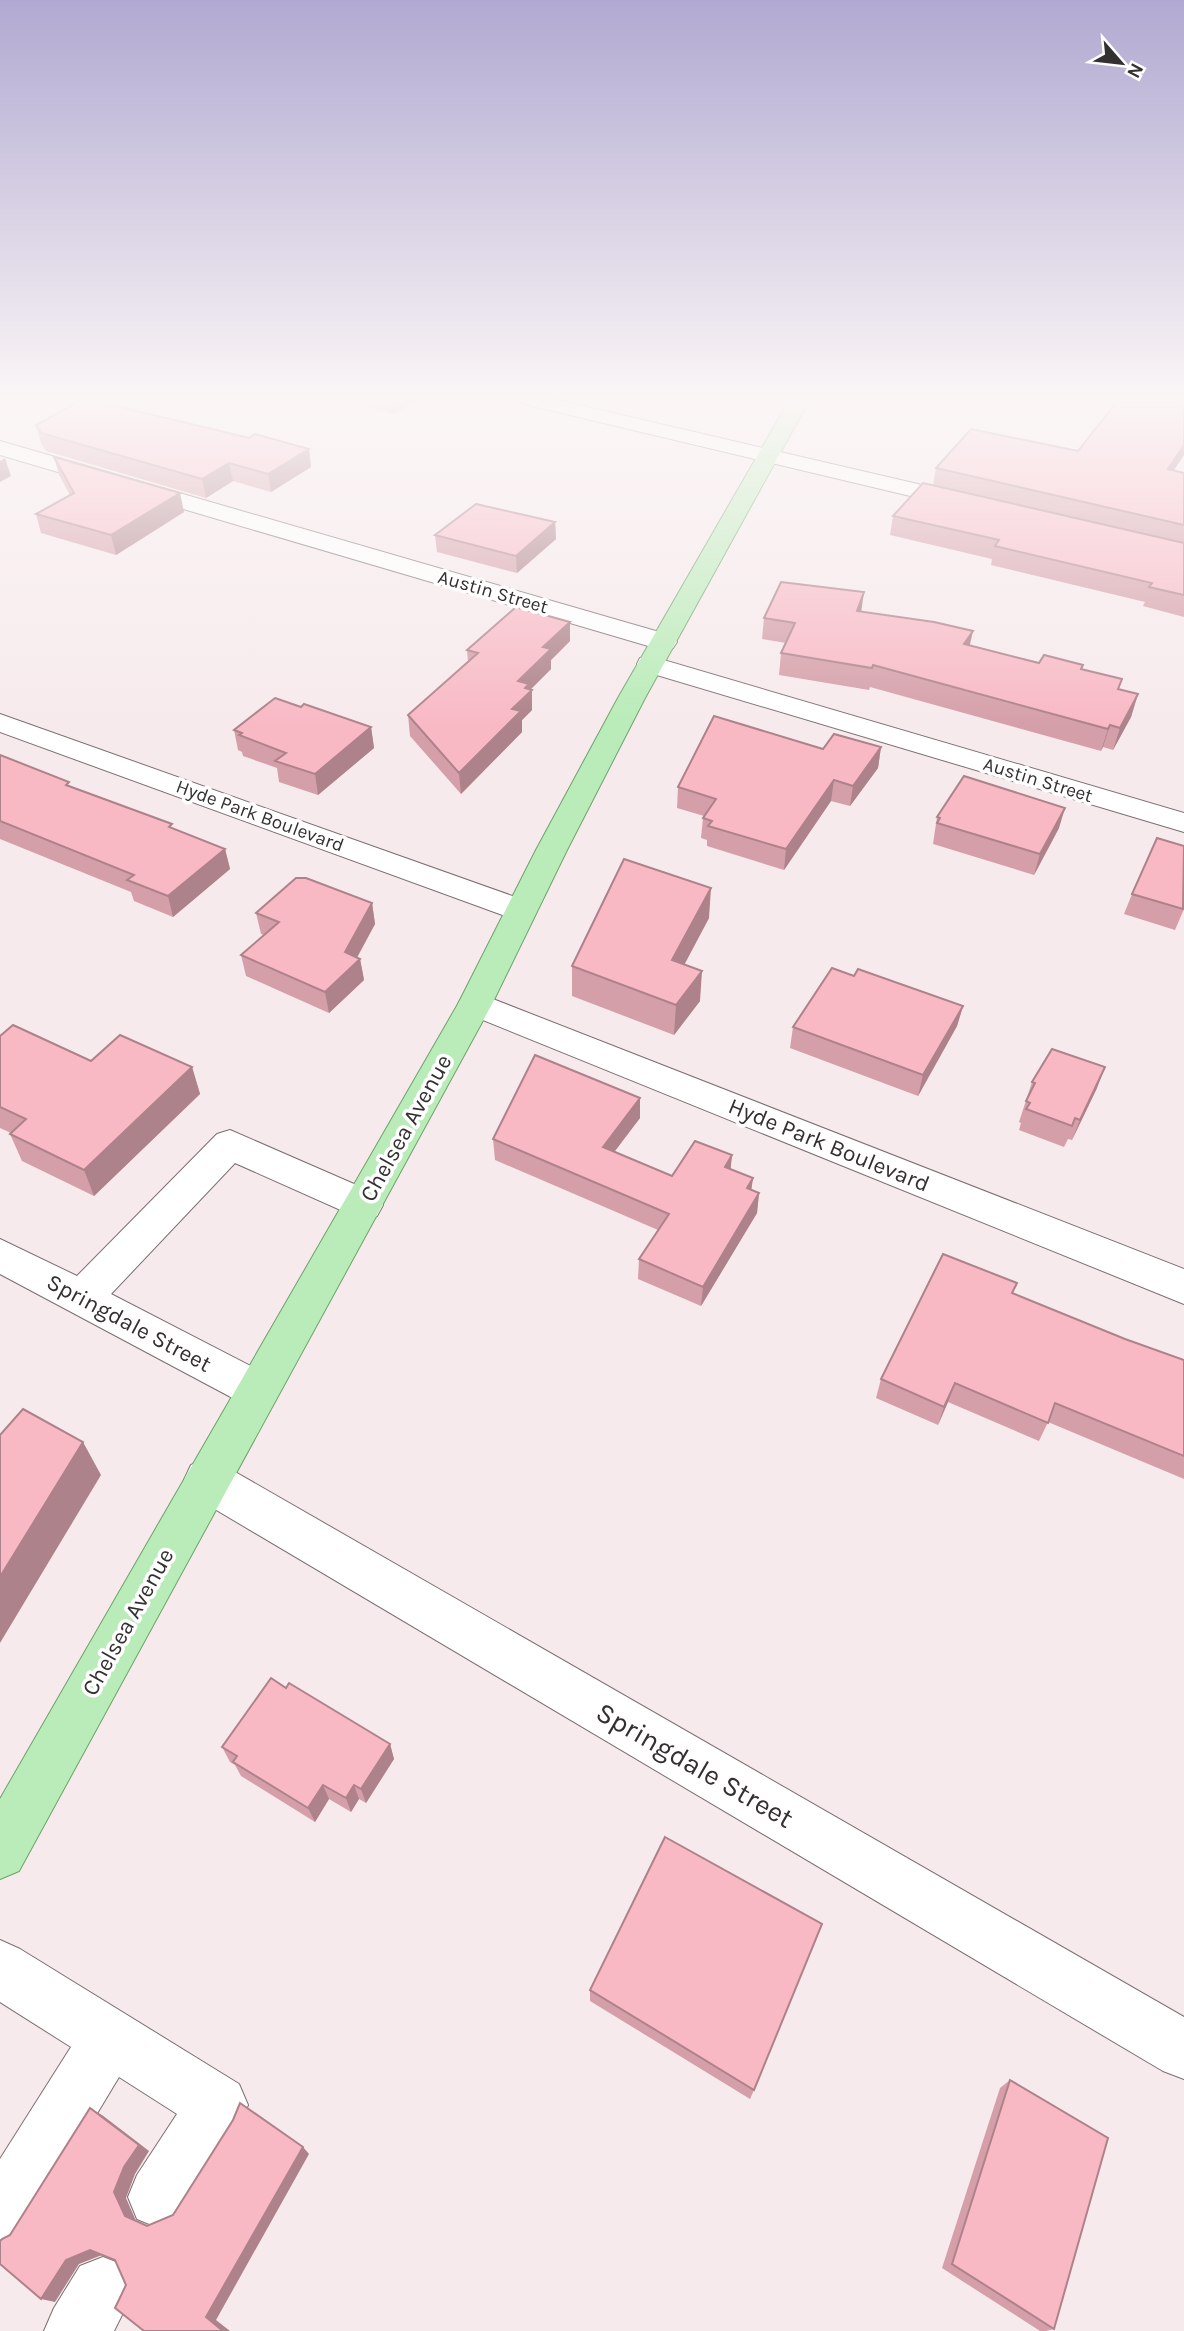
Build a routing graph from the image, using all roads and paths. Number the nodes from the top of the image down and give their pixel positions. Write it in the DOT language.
graph roads {
  1 [pos="192,508"];
  2 [pos="738,508"];
  3 [pos="657,653"];
  4 [pos="0,722"];
  5 [pos="1184,824"];
  6 [pos="520,910"];
  7 [pos="475,1004"];
  8 [pos="363,1205"];
  9 [pos="0,1255"];
  10 [pos="1184,1287"];
  11 [pos="81,1298"];
  12 [pos="257,1390"];
  13 [pos="207,1480"];
  14 [pos="0,1852"];
  15 [pos="0,1969"];
  16 [pos="110,2038"];
  17 [pos="1184,2050"];
  18 [pos="159,2197"];
  19 [pos="0,2216"];
  1 -- 3 [label="street, Austin Street"];
  2 -- 3 [label="main road, Chelsea Avenue"];
  3 -- 5 [label="street, Austin Street"];
  3 -- 6 [label="main road, Chelsea Avenue"];
  4 -- 6 [label="street, Hyde Park Boulevard"];
  6 -- 7 [label="main road, Chelsea Avenue"];
  7 -- 8 [label="main road, Chelsea Avenue"];
  7 -- 10 [label="street, Hyde Park Boulevard"];
  8 -- 11 [label="street"];
  8 -- 12 [label="main road, Chelsea Avenue"];
  9 -- 11 [label="street, Springdale Street"];
  11 -- 12 [label="street, Springdale Street"];
  12 -- 13 [label="main road, Chelsea Avenue"];
  13 -- 14 [label="main road, Chelsea Avenue"];
  13 -- 17 [label="street, Springdale Street"];
  15 -- 16 [label="street"];
  16 -- 18 [label="street"];
  16 -- 19 [label="street"];
}
